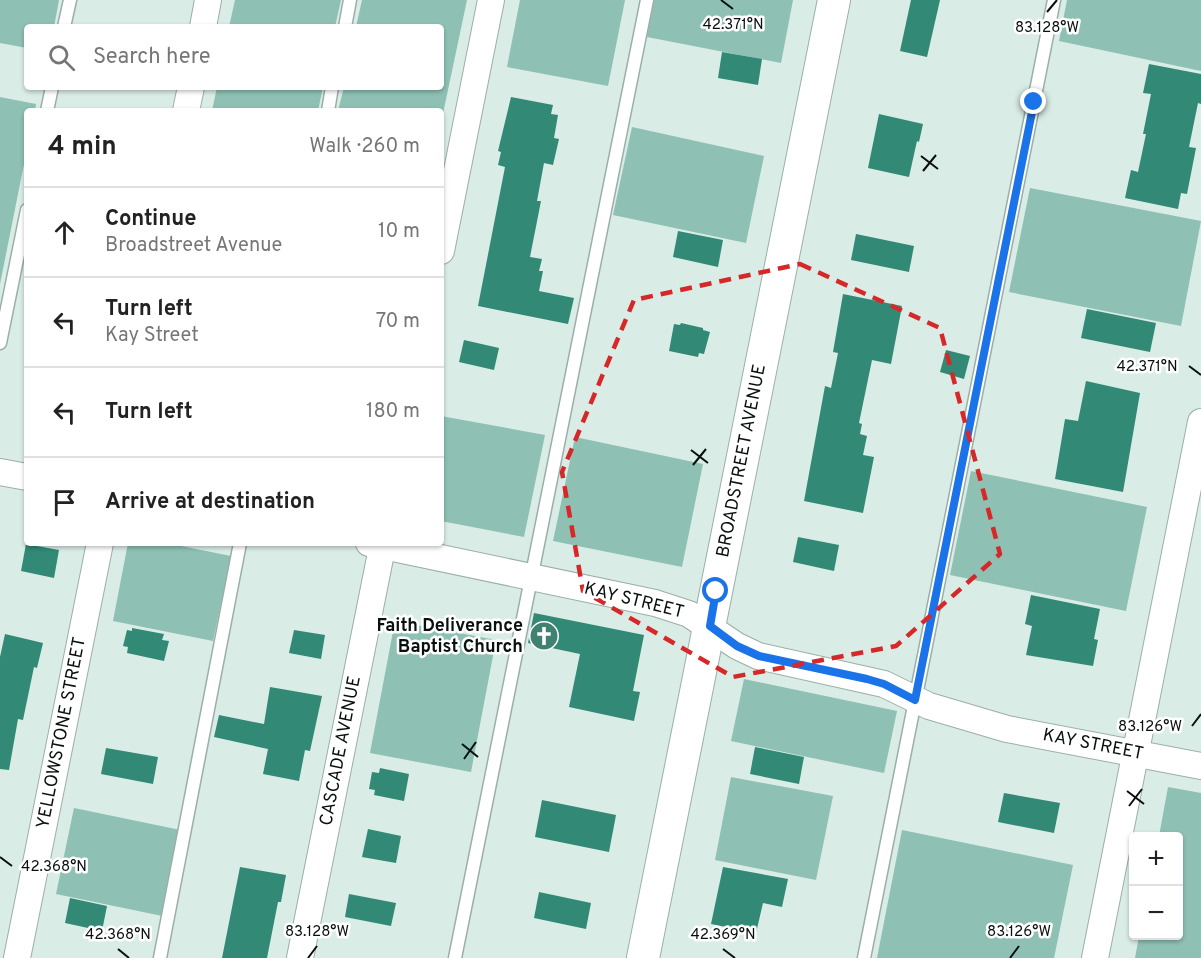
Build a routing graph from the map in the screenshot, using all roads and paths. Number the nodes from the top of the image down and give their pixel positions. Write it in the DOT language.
graph roads {
  1 [pos="70,0"];
  2 [pos="208,0"];
  3 [pos="350,0"];
  4 [pos="491,0"];
  5 [pos="647,0"];
  6 [pos="834,0"];
  7 [pos="1054,0"];
  8 [pos="65,24"];
  9 [pos="204,24"];
  10 [pos="346,24"];
  11 [pos="51,90"];
  12 [pos="190,90"];
  13 [pos="332,90"];
  14 [pos="48,108"];
  15 [pos="187,108"];
  16 [pos="328,108"];
  17 [pos="24,225"];
  18 [pos="444,236"];
  19 [pos="0,343"];
  20 [pos="1201,422"];
  21 [pos="0,472"];
  22 [pos="24,476"];
  23 [pos="99,546"];
  24 [pos="239,546"];
  25 [pos="378,546"];
  26 [pos="387,546"];
  27 [pos="532,577"];
  28 [pos="710,626"];
  29 [pos="915,700"];
  30 [pos="1137,754"];
  31 [pos="1201,766"];
  32 [pos="17,958"];
  33 [pos="160,958"];
  34 [pos="300,958"];
  35 [pos="455,958"];
  36 [pos="643,958"];
  37 [pos="864,958"];
  38 [pos="1095,958"];
  1 -- 8 [label="lane"];
  2 -- 9 [label="street"];
  3 -- 10 [label="lane"];
  4 -- 18 [label="street"];
  5 -- 27 [label="lane"];
  6 -- 28 [label="street, BROADSTREET AVENUE"];
  7 -- 29 [label="lane"];
  11 -- 14 [label="lane"];
  12 -- 15 [label="street"];
  13 -- 16 [label="lane"];
  17 -- 19 [label="lane"];
  20 -- 30 [label="street"];
  21 -- 22 [label="street"];
  23 -- 32 [label="street, YELLOWSTONE STREET"];
  24 -- 33 [label="lane"];
  25 -- 34 [label="street, CASCADE AVENUE"];
  26 -- 27 [label="street, KAY STREET"];
  27 -- 28 [label="street, KAY STREET"];
  27 -- 35 [label="lane"];
  28 -- 29 [label="street, KAY STREET"];
  28 -- 36 [label="street, BROADSTREET AVENUE"];
  29 -- 30 [label="street, KAY STREET"];
  29 -- 37 [label="lane"];
  30 -- 31 [label="street, KAY STREET"];
  30 -- 38 [label="street"];
}
